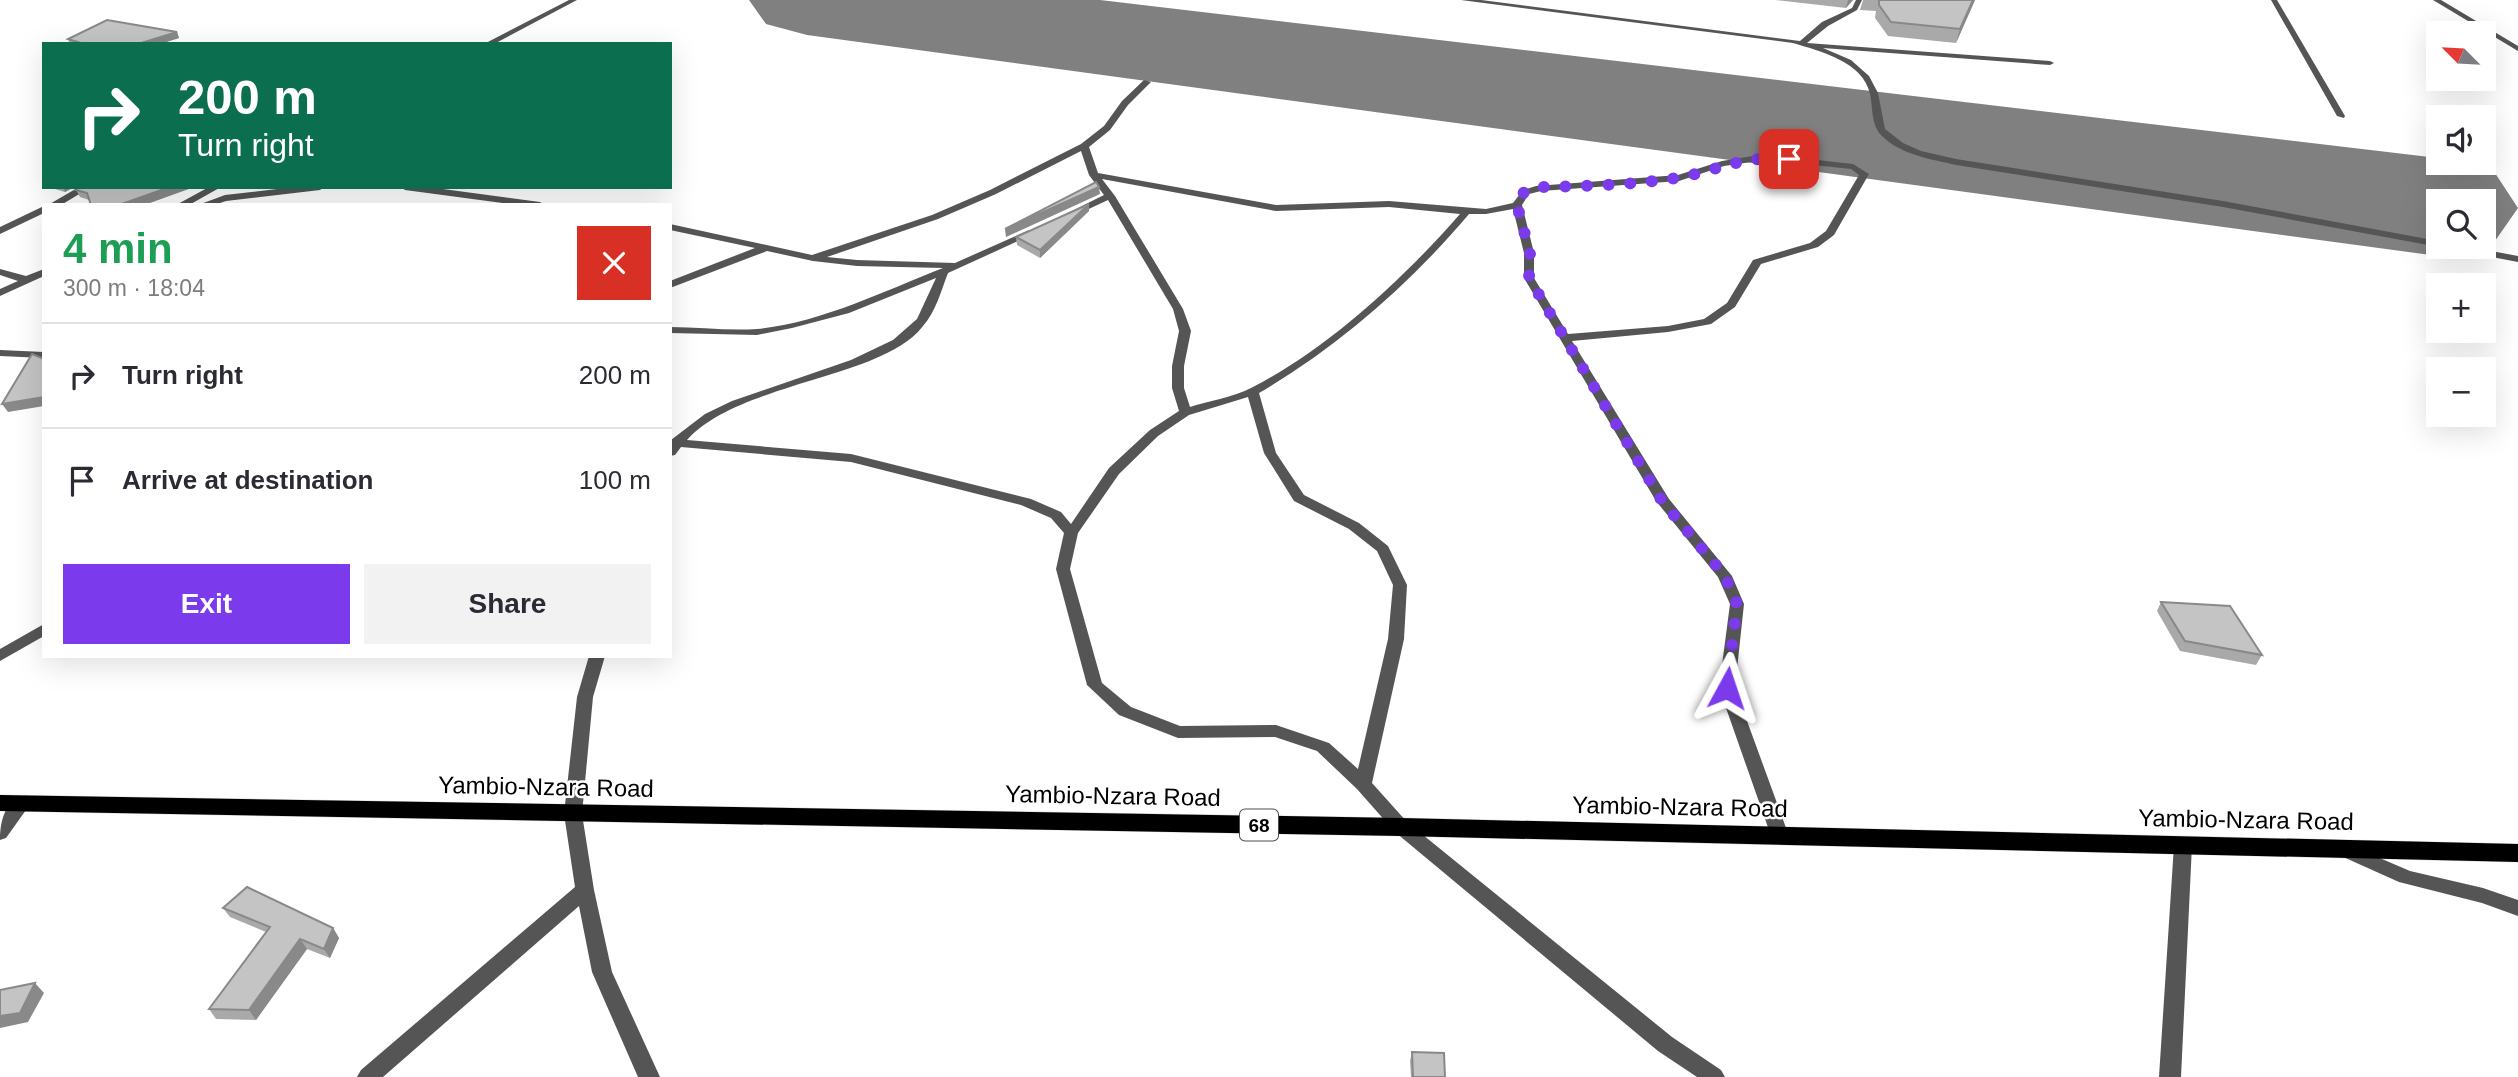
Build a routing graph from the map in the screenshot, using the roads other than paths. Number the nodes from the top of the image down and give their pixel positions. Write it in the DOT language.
graph roads {
  1 [pos="574,0"];
  2 [pos="1464,0"];
  3 [pos="1859,0"];
  4 [pos="2274,0"];
  5 [pos="2435,0"];
  6 [pos="492,42"];
  7 [pos="1805,44"];
  8 [pos="2518,49"];
  9 [pos="2050,63"];
  10 [pos="1147,82"];
  11 [pos="2341,116"];
  12 [pos="1084,146"];
  13 [pos="1094,175"];
  14 [pos="83,189"];
  15 [pos="213,189"];
  16 [pos="303,189"];
  17 [pos="420,189"];
  18 [pos="1110,196"];
  19 [pos="56,203"];
  20 [pos="185,203"];
  21 [pos="209,203"];
  22 [pos="525,203"];
  23 [pos="1517,205"];
  24 [pos="42,210"];
  25 [pos="1466,211"];
  26 [pos="1065,217"];
  27 [pos="672,227"];
  28 [pos="1042,227"];
  29 [pos="0,231"];
  30 [pos="2426,242"];
  31 [pos="763,249"];
  32 [pos="2496,254"];
  33 [pos="813,258"];
  34 [pos="2518,258"];
  35 [pos="959,265"];
  36 [pos="944,271"];
  37 [pos="0,272"];
  38 [pos="42,273"];
  39 [pos="27,280"];
  40 [pos="672,284"];
  41 [pos="0,293"];
  42 [pos="672,330"];
  43 [pos="1565,338"];
  44 [pos="0,353"];
  45 [pos="42,355"];
  46 [pos="1253,392"];
  47 [pos="1185,412"];
  48 [pos="673,448"];
  49 [pos="1070,533"];
  50 [pos="42,630"];
  51 [pos="0,656"];
  52 [pos="596,658"];
  53 [pos="1363,784"];
  54 [pos="11,803"];
  55 [pos="573,814"];
  56 [pos="1401,827"];
  57 [pos="0,833"];
  58 [pos="1780,836"];
  59 [pos="2183,845"];
  60 [pos="2343,849"];
  61 [pos="2518,853"];
  62 [pos="585,890"];
  63 [pos="2518,908"];
  64 [pos="368,1077"];
  65 [pos="649,1077"];
  66 [pos="1714,1077"];
  67 [pos="2170,1077"];
  1 -- 6 [label="street"];
  2 -- 7 [label="street"];
  3 -- 7 [label="street"];
  4 -- 11 [label="street"];
  5 -- 8 [label="street"];
  7 -- 9 [label="street"];
  7 -- 30 [label="street"];
  10 -- 12 [label="street"];
  12 -- 13 [label="street"];
  12 -- 33 [label="street"];
  13 -- 18 [label="street"];
  13 -- 25 [label="street"];
  14 -- 19 [label="street"];
  15 -- 20 [label="street"];
  16 -- 21 [label="street"];
  17 -- 22 [label="street"];
  18 -- 26 [label="street"];
  18 -- 47 [label="street"];
  23 -- 25 [label="street"];
  23 -- 43 [label="street"];
  23 -- 43 [label="street"];
  24 -- 29 [label="street"];
  25 -- 46 [label="street"];
  27 -- 31 [label="street"];
  28 -- 35 [label="street"];
  31 -- 33 [label="street"];
  31 -- 40 [label="street"];
  32 -- 34 [label="street"];
  33 -- 35 [label="street"];
  35 -- 36 [label="street"];
  36 -- 42 [label="street"];
  36 -- 48 [label="street"];
  37 -- 39 [label="street"];
  38 -- 39 [label="street"];
  39 -- 41 [label="street"];
  43 -- 58 [label="street"];
  44 -- 45 [label="street"];
  46 -- 47 [label="street"];
  46 -- 53 [label="street"];
  47 -- 49 [label="street"];
  48 -- 49 [label="street"];
  49 -- 53 [label="street"];
  50 -- 51 [label="street"];
  52 -- 55 [label="street"];
  53 -- 56 [label="street"];
  54 -- 55 [label="main road, Yambio-Nzara Road / 68"];
  54 -- 57 [label="street"];
  55 -- 56 [label="main road, Yambio-Nzara Road / 68"];
  55 -- 62 [label="street"];
  56 -- 58 [label="main road, Yambio-Nzara Road / 68"];
  56 -- 66 [label="street"];
  58 -- 59 [label="main road, Yambio-Nzara Road / 68"];
  59 -- 60 [label="main road, Yambio-Nzara Road / 68"];
  59 -- 67 [label="street"];
  60 -- 61 [label="main road, Yambio-Nzara Road / 68"];
  60 -- 63 [label="street"];
  62 -- 64 [label="street"];
  62 -- 65 [label="street"];
}
